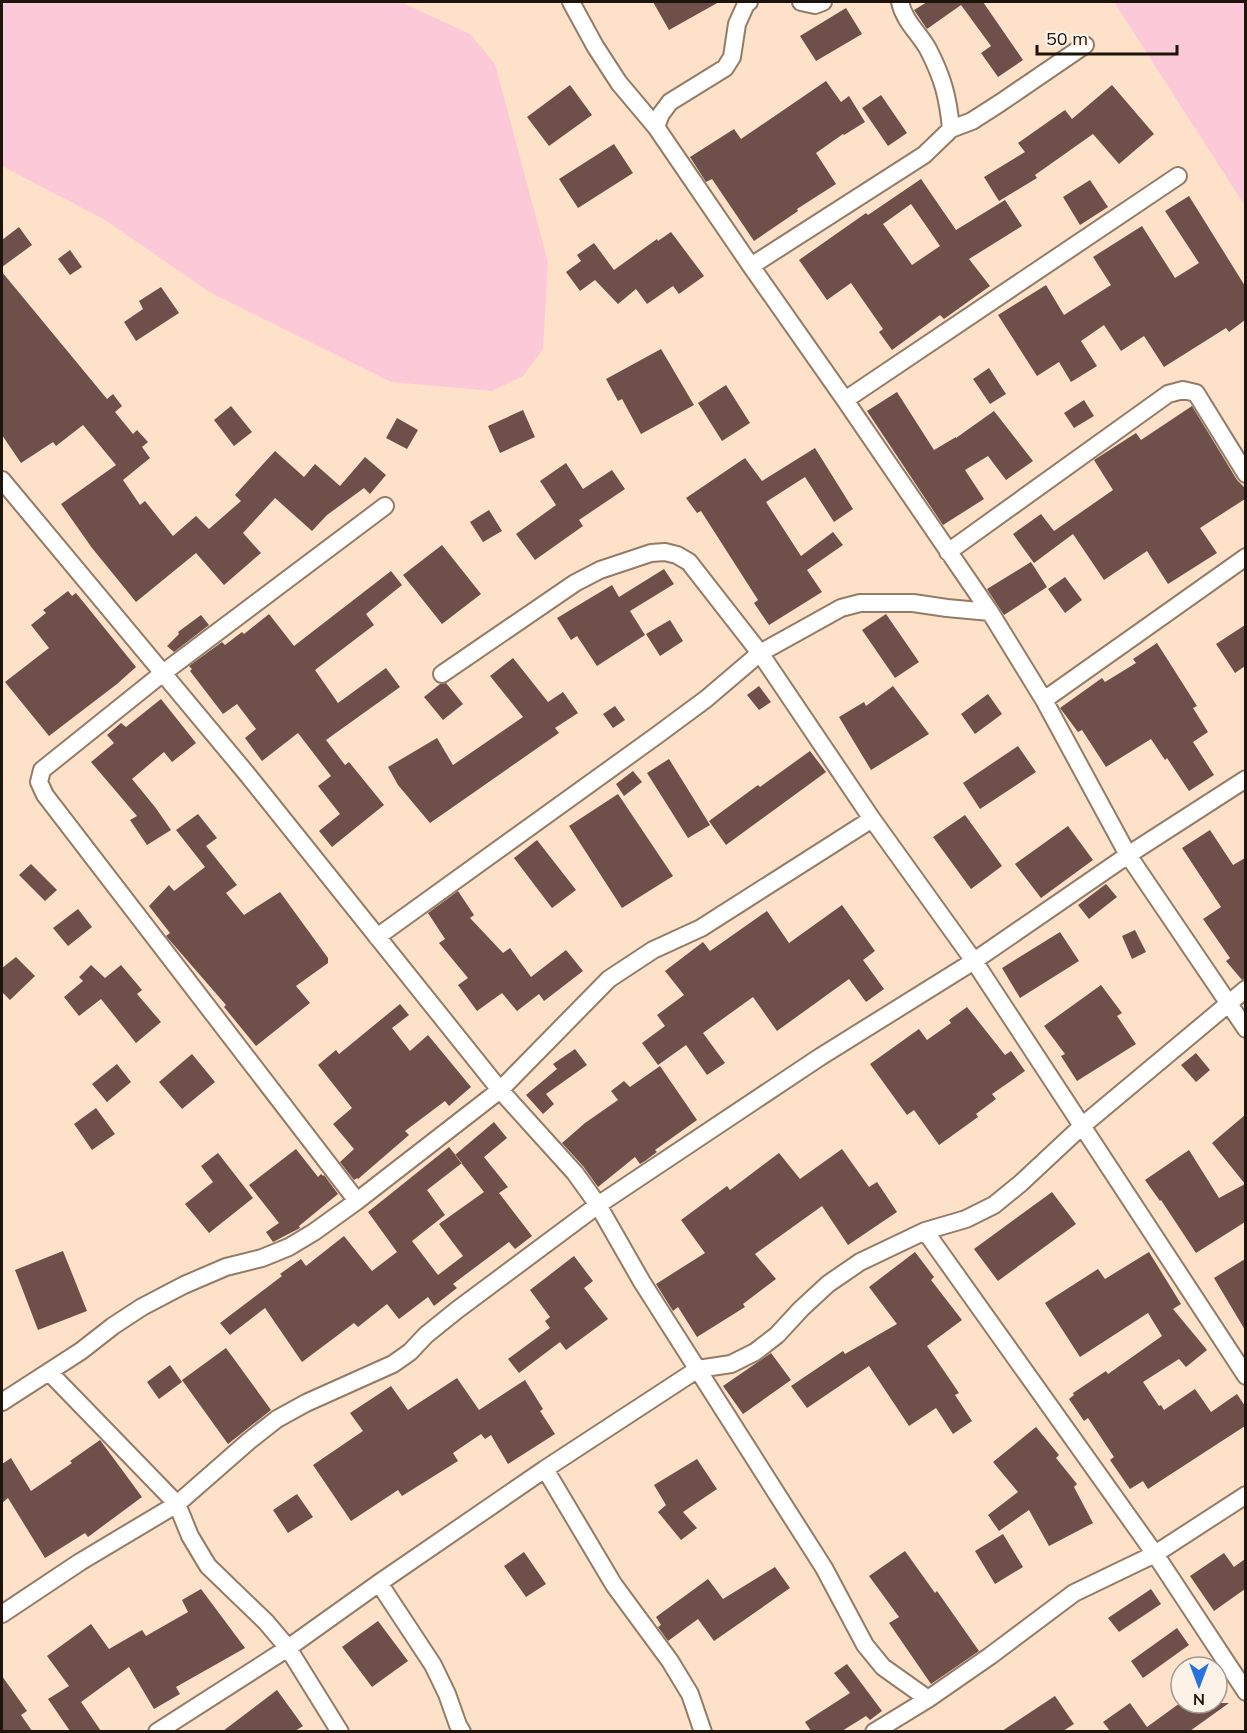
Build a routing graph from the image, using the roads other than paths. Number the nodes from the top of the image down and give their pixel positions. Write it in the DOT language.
graph roads {
  1 [pos="571,2"];
  2 [pos="749,2"];
  3 [pos="801,2"];
  4 [pos="823,2"];
  5 [pos="900,2"];
  6 [pos="1085,45"];
  7 [pos="656,126"];
  8 [pos="951,129"];
  9 [pos="1178,176"];
  10 [pos="751,266"];
  11 [pos="845,400"];
  12 [pos="1245,474"];
  13 [pos="2,480"];
  14 [pos="385,506"];
  15 [pos="948,552"];
  16 [pos="1245,556"];
  17 [pos="990,612"];
  18 [pos="760,653"];
  19 [pos="163,673"];
  20 [pos="442,674"];
  21 [pos="1044,700"];
  22 [pos="1245,779"];
  23 [pos="872,819"];
  24 [pos="1128,855"];
  25 [pos="376,937"];
  26 [pos="974,961"];
  27 [pos="1245,989"];
  28 [pos="1228,1003"];
  29 [pos="1245,1029"];
  30 [pos="500,1090"];
  31 [pos="1082,1126"];
  32 [pos="357,1201"];
  33 [pos="598,1205"];
  34 [pos="925,1231"];
  35 [pos="698,1369"];
  36 [pos="49,1372"];
  37 [pos="1245,1376"];
  38 [pos="2,1402"];
  39 [pos="545,1469"];
  40 [pos="1245,1495"];
  41 [pos="177,1504"];
  42 [pos="1155,1554"];
  43 [pos="379,1583"];
  44 [pos="2,1614"];
  45 [pos="288,1648"];
  46 [pos="1245,1692"];
  47 [pos="928,1699"];
  48 [pos="157,1731"];
  49 [pos="340,1731"];
  50 [pos="462,1731"];
  51 [pos="703,1731"];
  52 [pos="874,1731"];
  1 -- 7 [label="street"];
  2 -- 7 [label="street"];
  3 -- 4 [label="street"];
  5 -- 8 [label="street"];
  6 -- 8 [label="street"];
  7 -- 10 [label="street"];
  8 -- 10 [label="street"];
  9 -- 11 [label="street"];
  10 -- 11 [label="street"];
  11 -- 15 [label="street"];
  12 -- 15 [label="street"];
  13 -- 19 [label="street"];
  14 -- 19 [label="street"];
  15 -- 17 [label="street"];
  16 -- 21 [label="street"];
  17 -- 18 [label="street"];
  17 -- 21 [label="street"];
  18 -- 20 [label="street"];
  18 -- 23 [label="street"];
  18 -- 25 [label="street"];
  19 -- 25 [label="street"];
  19 -- 32 [label="street"];
  21 -- 24 [label="street"];
  22 -- 24 [label="street"];
  23 -- 26 [label="street"];
  23 -- 30 [label="street"];
  24 -- 26 [label="street"];
  24 -- 28 [label="street"];
  25 -- 30 [label="street"];
  26 -- 31 [label="street"];
  26 -- 33 [label="street"];
  27 -- 28 [label="street"];
  28 -- 29 [label="street"];
  28 -- 31 [label="street"];
  30 -- 32 [label="street"];
  30 -- 33 [label="street"];
  31 -- 34 [label="street"];
  31 -- 37 [label="street"];
  32 -- 36 [label="street"];
  33 -- 35 [label="street"];
  33 -- 41 [label="street"];
  34 -- 35 [label="street"];
  34 -- 42 [label="street"];
  35 -- 39 [label="street"];
  35 -- 47 [label="street"];
  36 -- 38 [label="street"];
  36 -- 41 [label="street"];
  39 -- 43 [label="street"];
  39 -- 51 [label="street"];
  40 -- 42 [label="street"];
  41 -- 44 [label="street"];
  41 -- 45 [label="street"];
  42 -- 46 [label="street"];
  42 -- 47 [label="street"];
  43 -- 45 [label="street"];
  43 -- 50 [label="street"];
  45 -- 48 [label="street"];
  45 -- 49 [label="street"];
  47 -- 52 [label="street"];
}
